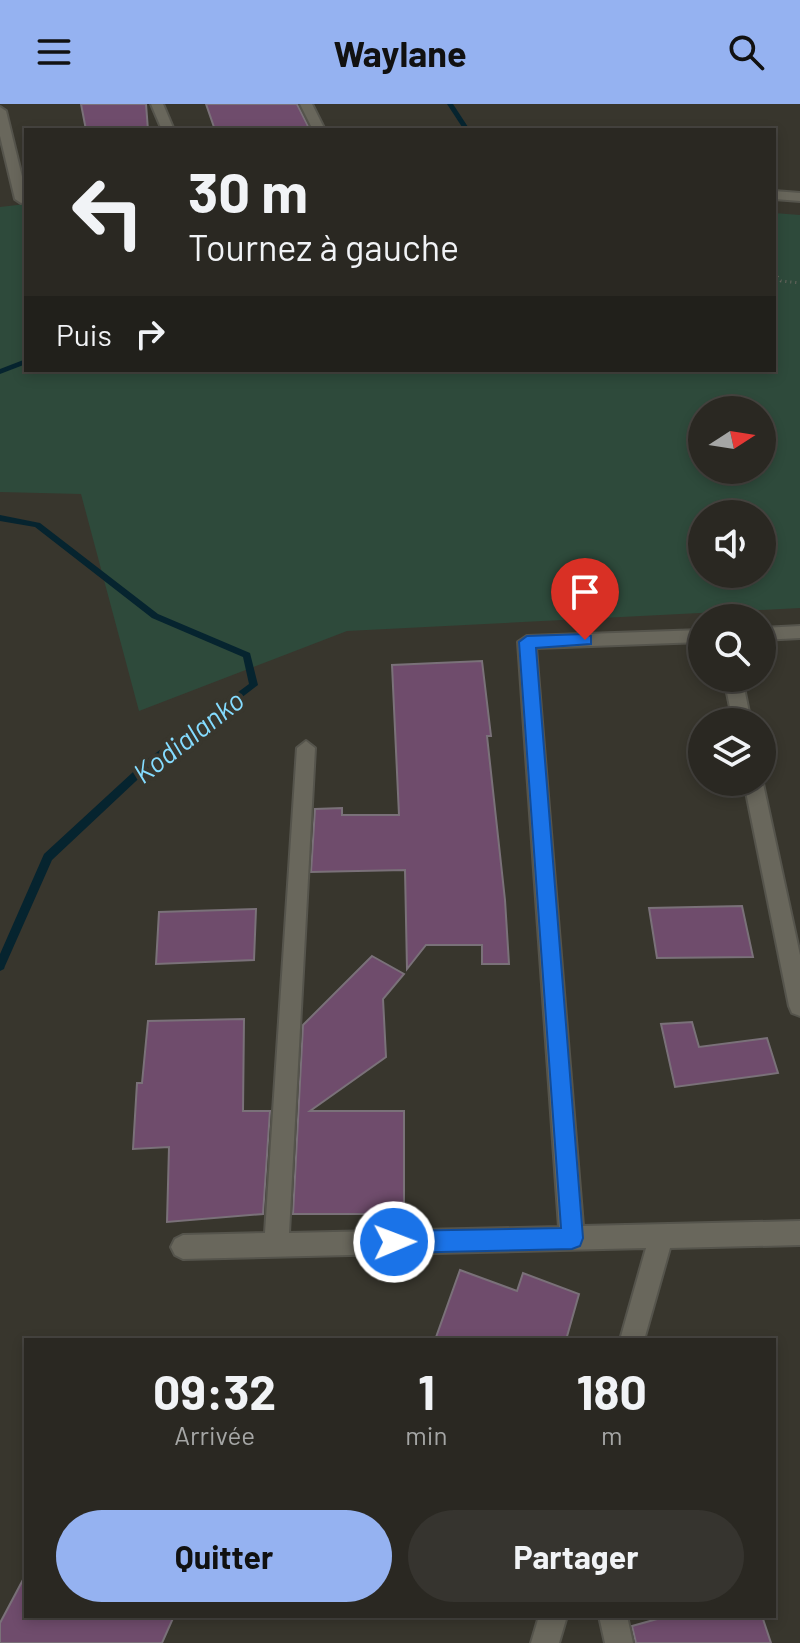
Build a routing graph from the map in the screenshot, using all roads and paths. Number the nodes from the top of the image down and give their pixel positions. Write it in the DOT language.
graph roads {
  1 [pos="157,104"];
  2 [pos="306,104"];
  3 [pos="0,111"];
  4 [pos="167,128"];
  5 [pos="318,128"];
  6 [pos="776,195"];
  7 [pos="800,197"];
  8 [pos="21,199"];
  9 [pos="776,275"];
  10 [pos="800,283"];
  11 [pos="800,632"];
  12 [pos="776,633"];
  13 [pos="688,636"];
  14 [pos="306,748"];
  15 [pos="757,796"];
  16 [pos="800,1006"];
  17 [pos="800,1233"];
  18 [pos="661,1236"];
  19 [pos="572,1238"];
  20 [pos="276,1245"];
  21 [pos="183,1247"];
  22 [pos="633,1338"];
  23 [pos="552,1618"];
  24 [pos="613,1618"];
  25 [pos="545,1643"];
  26 [pos="619,1643"];
  1 -- 4 [label="street"];
  2 -- 5 [label="street"];
  3 -- 8 [label="street"];
  6 -- 7 [label="street"];
  9 -- 10 [label="path"];
  11 -- 12 [label="street"];
  13 -- 19 [label="street"];
  14 -- 20 [label="street"];
  15 -- 16 [label="street"];
  17 -- 18 [label="street"];
  18 -- 19 [label="street"];
  18 -- 22 [label="street"];
  19 -- 20 [label="street"];
  20 -- 21 [label="street"];
  23 -- 25 [label="street"];
  24 -- 26 [label="street"];
}
